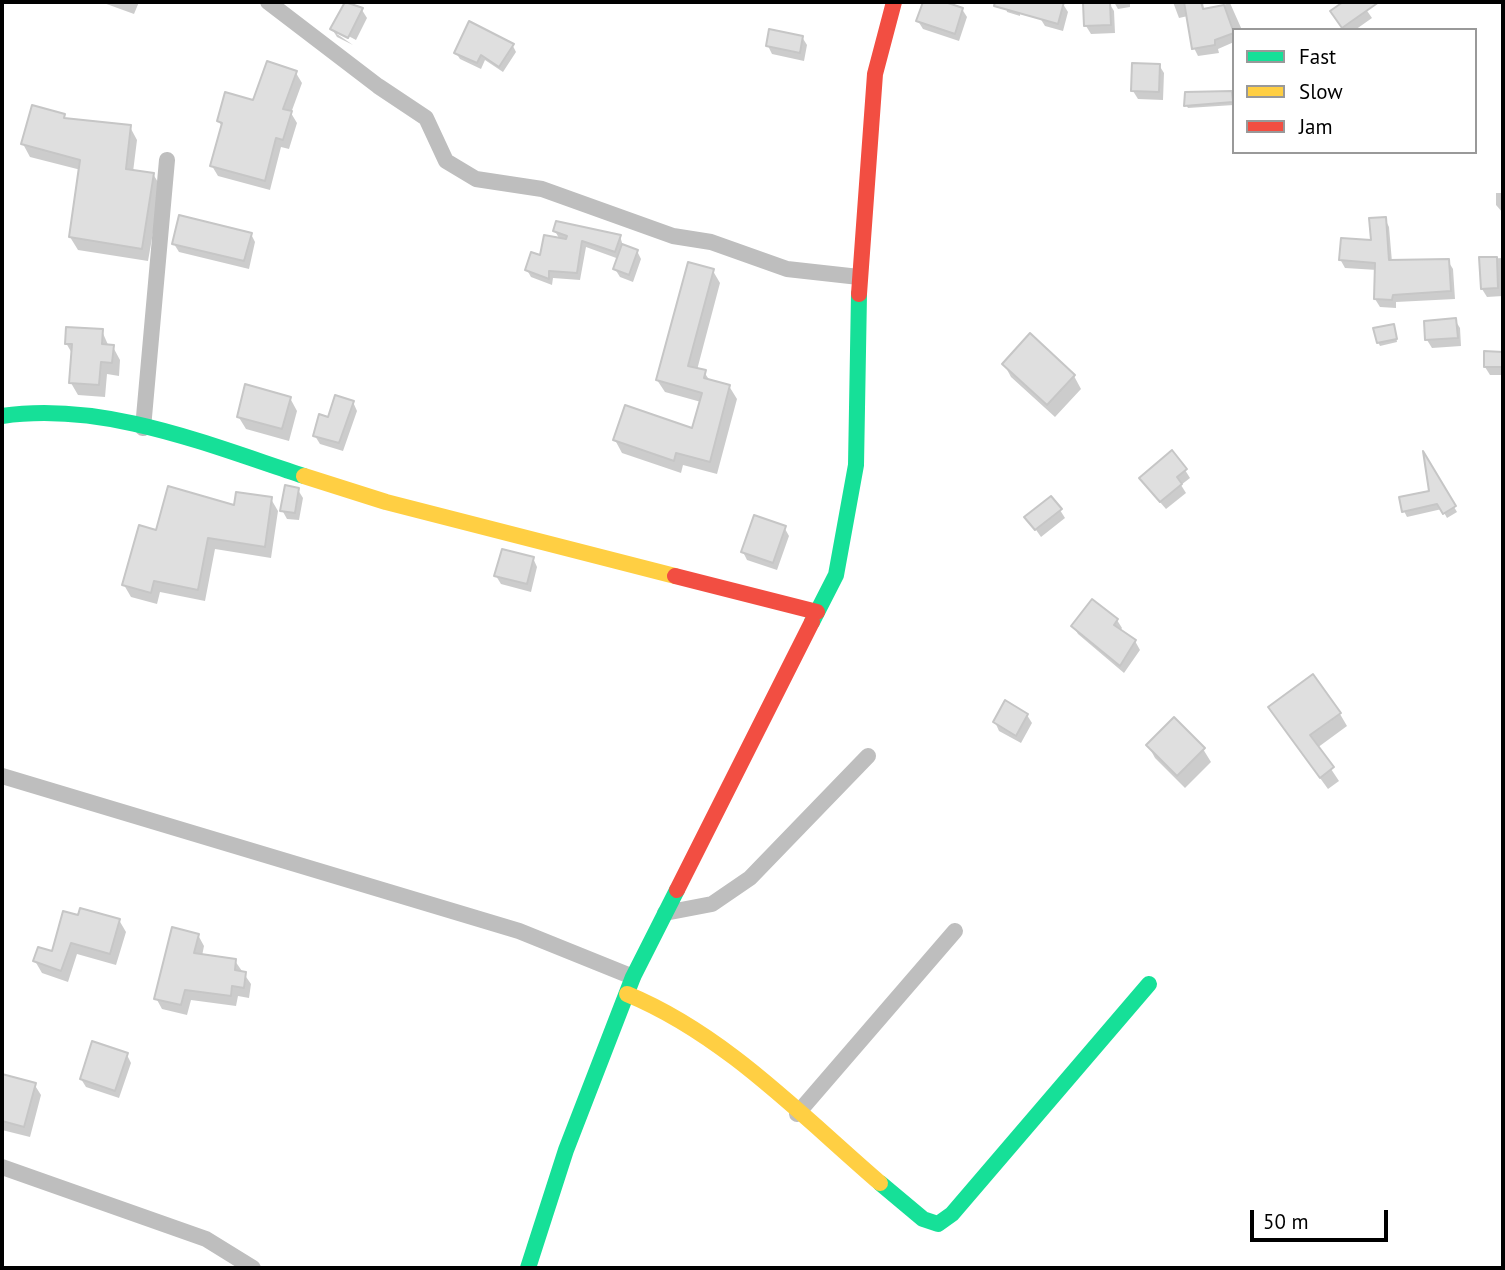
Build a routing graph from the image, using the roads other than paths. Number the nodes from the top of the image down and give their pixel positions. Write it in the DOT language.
graph roads {
  1 [pos="268,2"];
  2 [pos="894,2"];
  3 [pos="167,160"];
  4 [pos="859,277"];
  5 [pos="2,415"];
  6 [pos="143,428"];
  7 [pos="817,612"];
  8 [pos="869,756"];
  9 [pos="2,776"];
  10 [pos="665,913"];
  11 [pos="955,931"];
  12 [pos="633,977"];
  13 [pos="1149,984"];
  14 [pos="628,994"];
  15 [pos="797,1114"];
  16 [pos="2,1167"];
  17 [pos="253,1268"];
  18 [pos="528,1268"];
  1 -- 4 [label="street"];
  2 -- 4 [label="street"];
  3 -- 6 [label="street"];
  4 -- 7 [label="street"];
  5 -- 6 [label="street"];
  6 -- 7 [label="street"];
  7 -- 10 [label="street"];
  8 -- 10 [label="street"];
  9 -- 12 [label="street"];
  10 -- 12 [label="street"];
  11 -- 15 [label="street"];
  12 -- 14 [label="street"];
  13 -- 15 [label="street"];
  14 -- 15 [label="street"];
  14 -- 18 [label="street"];
  16 -- 17 [label="street"];
}
